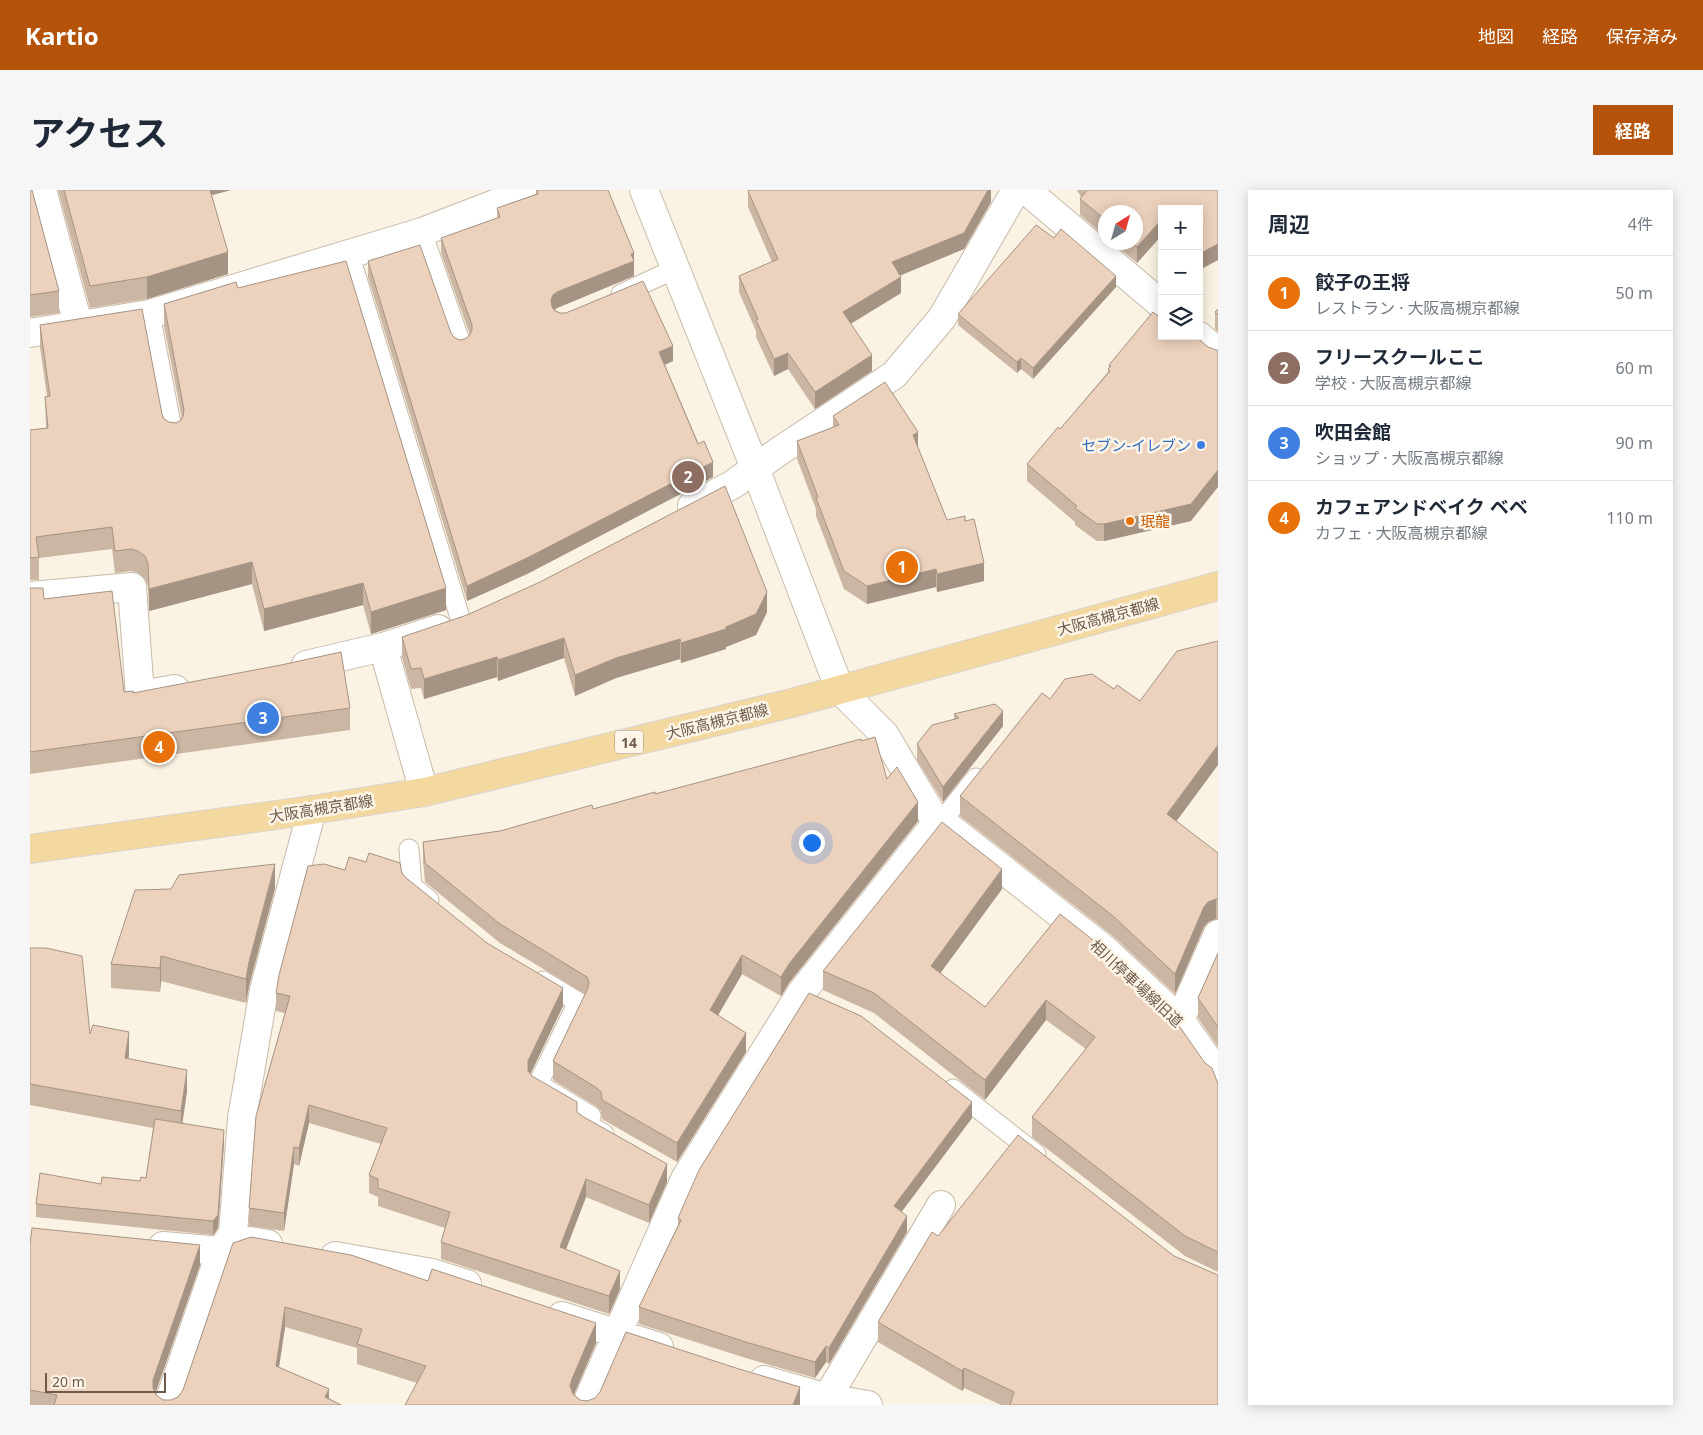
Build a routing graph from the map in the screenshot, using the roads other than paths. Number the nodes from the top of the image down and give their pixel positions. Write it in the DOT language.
graph roads {
  1 [pos="42,190"];
  2 [pos="531,190"];
  3 [pos="1016,190"];
  4 [pos="1026,190"];
  5 [pos="651,192"];
  6 [pos="422,232"];
  7 [pos="349,253"];
  8 [pos="677,268"];
  9 [pos="607,300"];
  10 [pos="1158,302"];
  11 [pos="150,314"];
  12 [pos="78,324"];
  13 [pos="30,333"];
  14 [pos="1203,339"];
  15 [pos="461,344"];
  16 [pos="1218,352"];
  17 [pos="173,434"];
  18 [pos="755,468"];
  19 [pos="672,516"];
  20 [pos="1218,586"];
  21 [pos="30,596"];
  22 [pos="471,617"];
  23 [pos="383,646"];
  24 [pos="278,672"];
  25 [pos="199,685"];
  26 [pos="840,690"];
  27 [pos="990,761"];
  28 [pos="424,792"];
  29 [pos="312,810"];
  30 [pos="941,822"];
  31 [pos="30,849"];
  32 [pos="409,849"];
  33 [pos="442,910"];
  34 [pos="1218,934"];
  35 [pos="528,972"];
  36 [pos="1180,1020"];
  37 [pos="1218,1074"];
  38 [pos="937,1077"];
  39 [pos="620,1142"];
  40 [pos="1046,1162"];
  41 [pos="941,1205"];
  42 [pos="136,1243"];
  43 [pos="221,1251"];
  44 [pos="488,1291"];
  45 [pos="543,1309"];
  46 [pos="617,1334"];
  47 [pos="681,1354"];
  48 [pos="744,1374"];
  49 [pos="827,1398"];
  50 [pos="168,1405"];
  51 [pos="586,1405"];
  52 [pos="867,1405"];
  1 -- 12 [label="street"];
  2 -- 6 [label="street"];
  3 -- 18 [label="street"];
  4 -- 10 [label="street"];
  5 -- 8 [label="street"];
  6 -- 7 [label="street"];
  6 -- 15 [label="lane"];
  7 -- 11 [label="street"];
  7 -- 22 [label="lane"];
  8 -- 9 [label="lane"];
  8 -- 18 [label="street"];
  11 -- 12 [label="street"];
  11 -- 17 [label="lane"];
  12 -- 13 [label="street"];
  14 -- 16 [label="street"];
  18 -- 19 [label="street"];
  18 -- 26 [label="street"];
  20 -- 26 [label="main road, 大阪高槻京都線 / 14"];
  21 -- 25 [label="street"];
  22 -- 23 [label="street"];
  23 -- 24 [label="street"];
  23 -- 28 [label="street"];
  26 -- 28 [label="main road, 大阪高槻京都線 / 14"];
  26 -- 30 [label="street, 相川停車場線旧道"];
  27 -- 30 [label="lane"];
  28 -- 29 [label="main road, 大阪高槻京都線 / 14"];
  29 -- 31 [label="main road, 大阪高槻京都線 / 14"];
  29 -- 43 [label="street"];
  30 -- 36 [label="street, 相川停車場線旧道"];
  30 -- 46 [label="street"];
  32 -- 33 [label="lane"];
  34 -- 36 [label="street"];
  35 -- 39 [label="lane"];
  36 -- 37 [label="street, 相川停車場線旧道"];
  38 -- 40 [label="lane"];
  41 -- 49 [label="street"];
  42 -- 43 [label="street"];
  43 -- 44 [label="street"];
  43 -- 50 [label="street"];
  45 -- 46 [label="street"];
  46 -- 47 [label="street"];
  46 -- 51 [label="street"];
  48 -- 49 [label="street"];
  49 -- 52 [label="street"];
}
